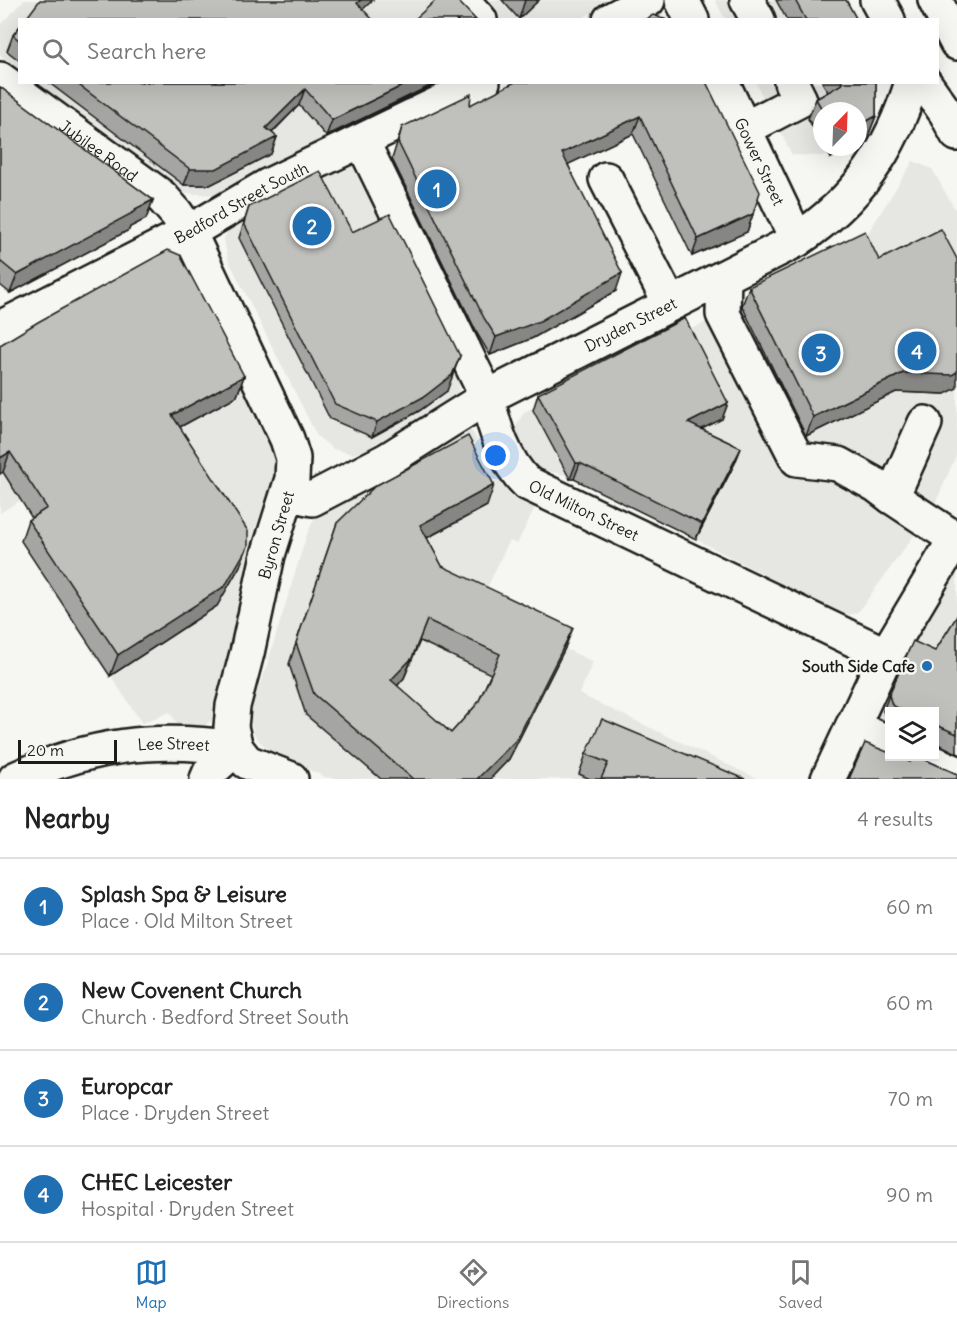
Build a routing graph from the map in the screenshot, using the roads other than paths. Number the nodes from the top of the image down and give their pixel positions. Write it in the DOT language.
graph roads {
  1 [pos="462,0"];
  2 [pos="648,0"];
  3 [pos="682,0"];
  4 [pos="747,0"];
  5 [pos="877,0"];
  6 [pos="935,0"];
  7 [pos="478,18"];
  8 [pos="614,18"];
  9 [pos="691,18"];
  10 [pos="757,18"];
  11 [pos="887,18"];
  12 [pos="957,43"];
  13 [pos="0,79"];
  14 [pos="479,84"];
  15 [pos="723,84"];
  16 [pos="792,84"];
  17 [pos="911,84"];
  18 [pos="925,84"];
  19 [pos="744,129"];
  20 [pos="957,134"];
  21 [pos="362,141"];
  22 [pos="606,179"];
  23 [pos="189,232"];
  24 [pos="797,240"];
  25 [pos="724,278"];
  26 [pos="670,304"];
  27 [pos="0,328"];
  28 [pos="487,396"];
  29 [pos="925,423"];
  30 [pos="289,494"];
  31 [pos="892,497"];
  32 [pos="956,538"];
  33 [pos="886,655"];
  34 [pos="852,727"];
  35 [pos="885,741"];
  36 [pos="236,748"];
  37 [pos="930,761"];
  38 [pos="957,773"];
  39 [pos="15,779"];
  40 [pos="207,779"];
  41 [pos="291,779"];
  42 [pos="828,779"];
  1 -- 7 [label="street"];
  2 -- 8 [label="street"];
  3 -- 9 [label="street"];
  4 -- 10 [label="street"];
  5 -- 11 [label="street"];
  6 -- 12 [label="street"];
  13 -- 23 [label="street, Jubilee Road"];
  14 -- 21 [label="street, Bedford Street South"];
  15 -- 19 [label="street, Gower Street"];
  16 -- 19 [label="street"];
  17 -- 24 [label="street, Dryden Street"];
  18 -- 20 [label="street"];
  19 -- 24 [label="street, Gower Street"];
  21 -- 23 [label="street, Bedford Street South"];
  21 -- 28 [label="street, Old Milton Street"];
  22 -- 26 [label="street"];
  23 -- 27 [label="street, Bedford Street South"];
  23 -- 30 [label="street, Byron Street"];
  24 -- 25 [label="street, Dryden Street"];
  25 -- 26 [label="street, Dryden Street"];
  25 -- 31 [label="street"];
  26 -- 28 [label="street, Dryden Street"];
  28 -- 30 [label="street, Dryden Street"];
  28 -- 33 [label="street, Old Milton Street"];
  29 -- 31 [label="street"];
  30 -- 36 [label="street, Byron Street"];
  31 -- 32 [label="street"];
  32 -- 33 [label="street"];
  33 -- 34 [label="street"];
  34 -- 35 [label="street"];
  34 -- 42 [label="street"];
  36 -- 39 [label="street, Lee Street"];
  36 -- 40 [label="street"];
  36 -- 41 [label="street"];
  37 -- 38 [label="street"];
}
